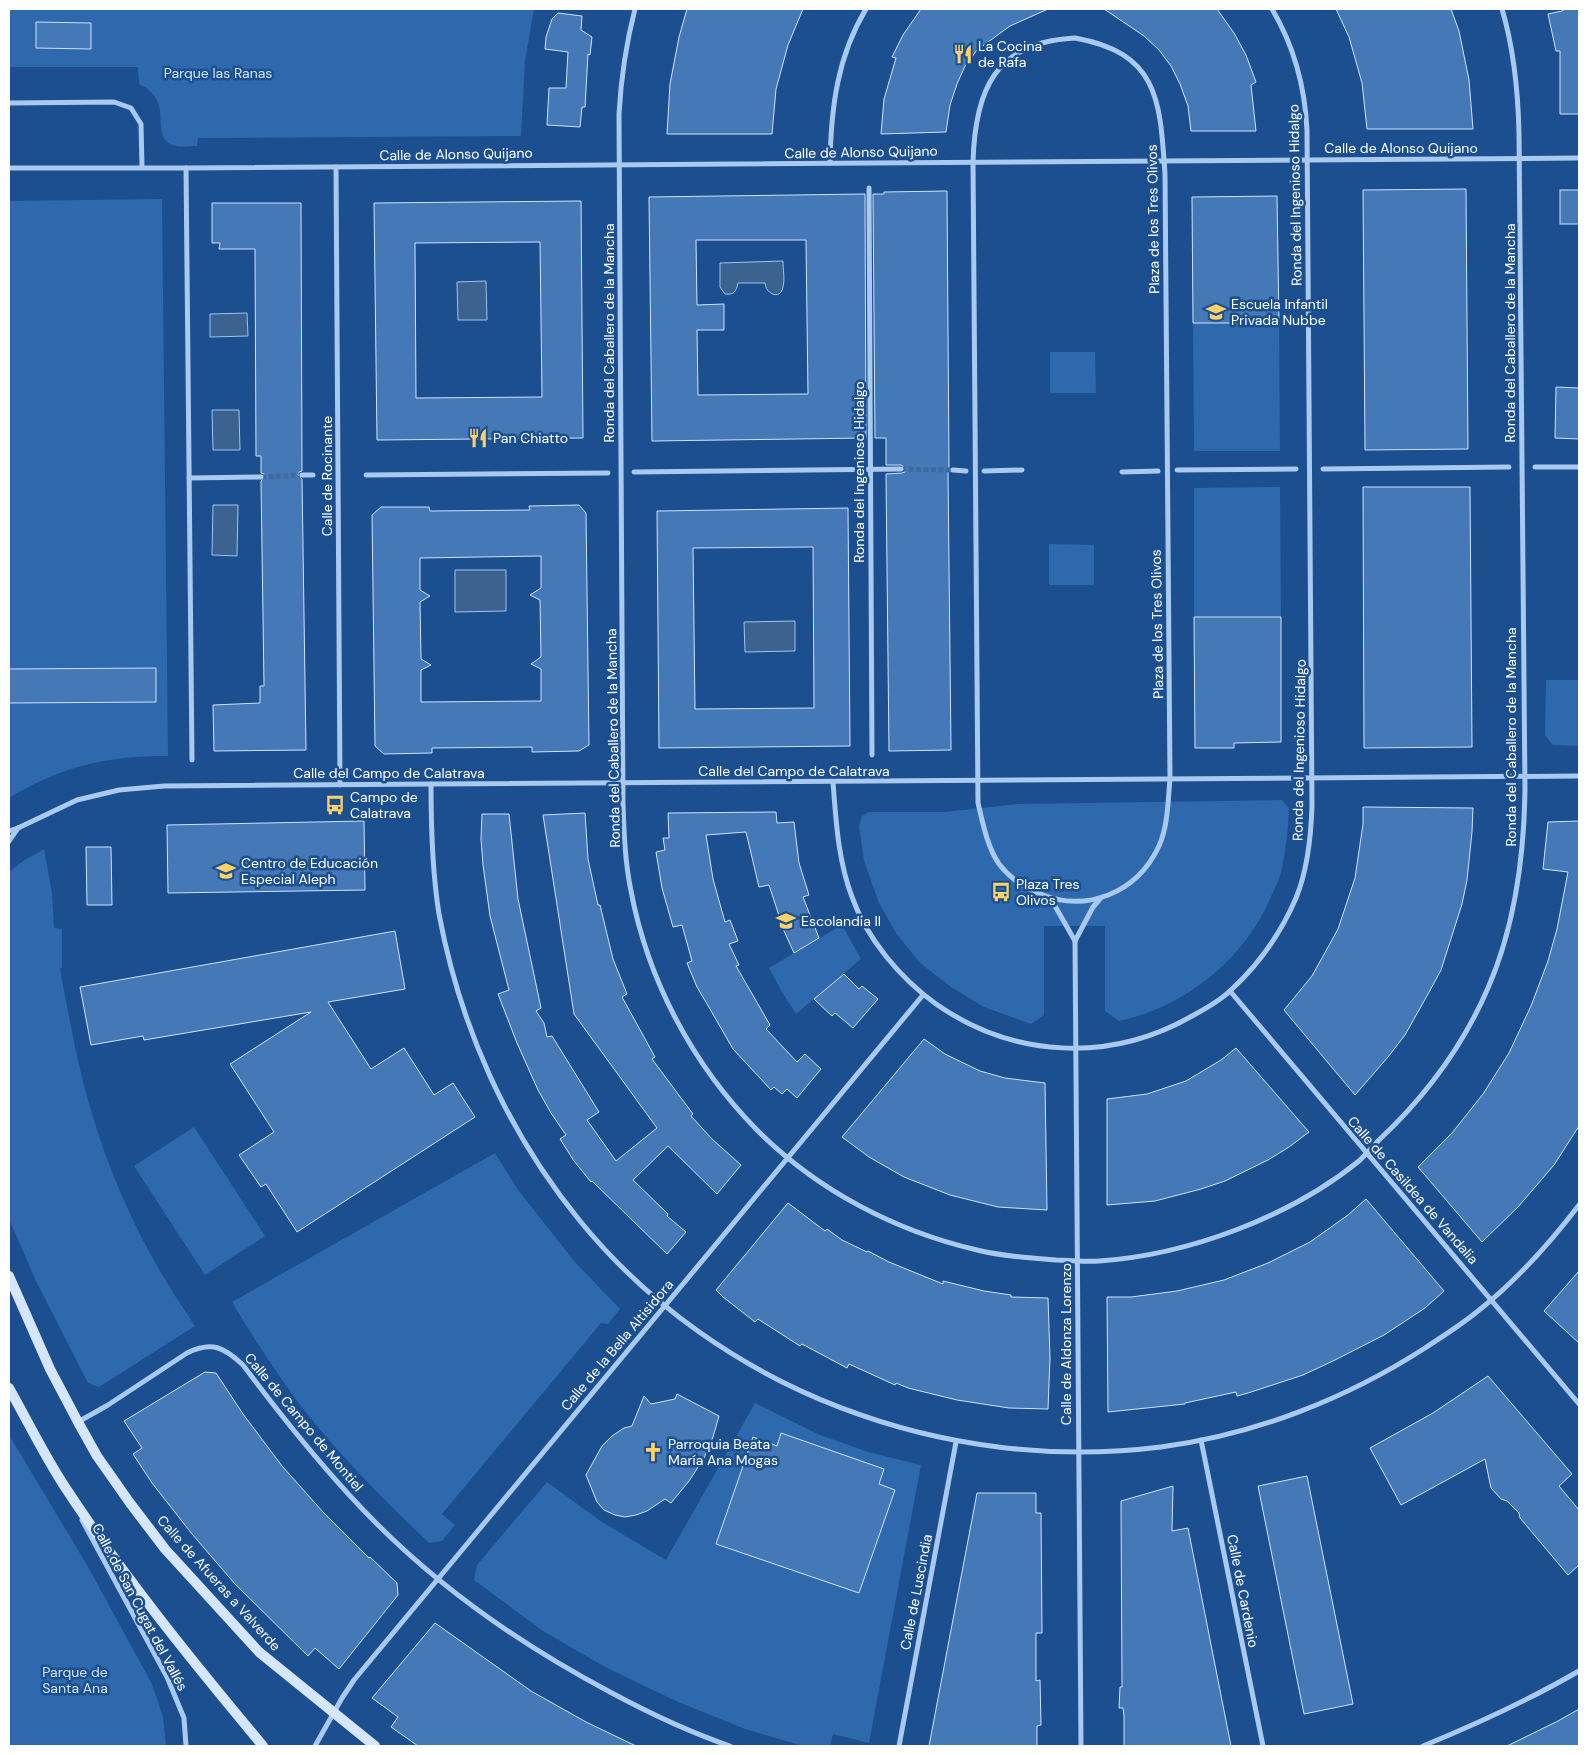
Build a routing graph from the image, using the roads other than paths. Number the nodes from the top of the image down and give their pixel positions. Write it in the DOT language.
graph roads {
  1 [pos="636,9"];
  2 [pos="866,9"];
  3 [pos="1272,9"];
  4 [pos="1502,9"];
  5 [pos="9,103"];
  6 [pos="1520,158"];
  7 [pos="1579,158"];
  8 [pos="1307,160"];
  9 [pos="1164,161"];
  10 [pos="973,162"];
  11 [pos="619,164"];
  12 [pos="830,164"];
  13 [pos="142,167"];
  14 [pos="336,167"];
  15 [pos="9,168"];
  16 [pos="186,168"];
  17 [pos="869,188"];
  18 [pos="1535,467"];
  19 [pos="1579,467"];
  20 [pos="1509,468"];
  21 [pos="871,469"];
  22 [pos="901,469"];
  23 [pos="1296,469"];
  24 [pos="1323,469"];
  25 [pos="953,470"];
  26 [pos="1022,470"];
  27 [pos="1177,470"];
  28 [pos="966,471"];
  29 [pos="984,471"];
  30 [pos="1158,471"];
  31 [pos="634,472"];
  32 [pos="1122,472"];
  33 [pos="608,473"];
  34 [pos="302,475"];
  35 [pos="312,476"];
  36 [pos="366,476"];
  37 [pos="261,477"];
  38 [pos="189,478"];
  39 [pos="872,755"];
  40 [pos="192,760"];
  41 [pos="1579,776"];
  42 [pos="1524,777"];
  43 [pos="1312,778"];
  44 [pos="1170,779"];
  45 [pos="978,780"];
  46 [pos="833,782"];
  47 [pos="623,783"];
  48 [pos="431,784"];
  49 [pos="340,785"];
  50 [pos="18,828"];
  51 [pos="9,830"];
  52 [pos="9,841"];
  53 [pos="1051,899"];
  54 [pos="1100,899"];
  55 [pos="1075,941"];
  56 [pos="1230,991"];
  57 [pos="923,994"];
  58 [pos="1075,1049"];
  59 [pos="1366,1154"];
  60 [pos="786,1158"];
  61 [pos="1579,1206"];
  62 [pos="1077,1261"];
  63 [pos="9,1276"];
  64 [pos="1492,1300"];
  65 [pos="664,1306"];
  66 [pos="9,1388"];
  67 [pos="1579,1404"];
  68 [pos="78,1422"];
  69 [pos="1201,1440"];
  70 [pos="956,1442"];
  71 [pos="1078,1453"];
  72 [pos="62,1483"];
  73 [pos="438,1580"];
  74 [pos="1579,1671"];
  75 [pos="334,1713"];
  76 [pos="186,1746"];
  77 [pos="263,1746"];
  78 [pos="316,1746"];
  79 [pos="376,1746"];
  80 [pos="730,1746"];
  81 [pos="899,1746"];
  82 [pos="1081,1746"];
  83 [pos="1263,1746"];
  84 [pos="1423,1746"];
  1 -- 11 [label="street, Ronda del Caballero de la Mancha"];
  2 -- 12 [label="street"];
  3 -- 8 [label="street, Ronda del Ingenioso Hidalgo"];
  4 -- 6 [label="street, Ronda del Caballero de la Mancha"];
  5 -- 13 [label="street"];
  6 -- 7 [label="street, Calle de Alonso Quijano"];
  6 -- 8 [label="street, Calle de Alonso Quijano"];
  6 -- 42 [label="street, Ronda del Caballero de la Mancha"];
  8 -- 9 [label="street, Calle de Alonso Quijano"];
  8 -- 43 [label="street, Ronda del Ingenioso Hidalgo"];
  9 -- 10 [label="street, Calle de Alonso Quijano"];
  9 -- 10 [label="street, Plaza de los Tres Olivos"];
  9 -- 44 [label="street, Plaza de los Tres Olivos"];
  10 -- 12 [label="street, Calle de Alonso Quijano"];
  10 -- 45 [label="street, Plaza de los Tres Olivos"];
  11 -- 12 [label="street, Calle de Alonso Quijano"];
  11 -- 14 [label="street, Calle de Alonso Quijano"];
  11 -- 47 [label="street, Ronda del Caballero de la Mancha"];
  13 -- 15 [label="street, Calle de Alonso Quijano"];
  13 -- 16 [label="street, Calle de Alonso Quijano"];
  14 -- 16 [label="street, Calle de Alonso Quijano"];
  14 -- 49 [label="street, Calle de Rocinante"];
  16 -- 38 [label="street"];
  17 -- 21 [label="street, Ronda del Ingenioso Hidalgo"];
  18 -- 19 [label="street"];
  20 -- 24 [label="street"];
  21 -- 22 [label="street"];
  21 -- 31 [label="street"];
  21 -- 39 [label="street, Ronda del Ingenioso Hidalgo"];
  23 -- 27 [label="street"];
  25 -- 28 [label="street"];
  26 -- 29 [label="street"];
  30 -- 32 [label="street"];
  33 -- 36 [label="street"];
  34 -- 35 [label="street"];
  37 -- 38 [label="street"];
  38 -- 40 [label="street"];
  41 -- 42 [label="street, Calle del Campo de Calatrava"];
  42 -- 43 [label="street, Calle del Campo de Calatrava"];
  42 -- 59 [label="street, Ronda del Caballero de la Mancha"];
  43 -- 44 [label="street, Calle del Campo de Calatrava"];
  43 -- 56 [label="street, Ronda del Ingenioso Hidalgo"];
  44 -- 45 [label="street, Calle del Campo de Calatrava"];
  44 -- 54 [label="street, Plaza de los Tres Olivos"];
  45 -- 46 [label="street, Calle del Campo de Calatrava"];
  45 -- 53 [label="street, Plaza de los Tres Olivos"];
  46 -- 47 [label="street, Calle del Campo de Calatrava"];
  46 -- 57 [label="street, Ronda del Ingenioso Hidalgo"];
  47 -- 48 [label="street, Calle del Campo de Calatrava"];
  47 -- 60 [label="street, Ronda del Caballero de la Mancha"];
  48 -- 49 [label="street, Calle del Campo de Calatrava"];
  48 -- 65 [label="street"];
  49 -- 50 [label="street, Calle del Campo de Calatrava"];
  50 -- 51 [label="street, Calle del Campo de Calatrava"];
  50 -- 52 [label="street, Calle del Campo de Calatrava"];
  53 -- 54 [label="street, Plaza de los Tres Olivos"];
  53 -- 55 [label="street, Calle de Aldonza Lorenzo"];
  54 -- 55 [label="street, Calle de Aldonza Lorenzo"];
  55 -- 58 [label="street, Calle de Aldonza Lorenzo"];
  56 -- 58 [label="street, Ronda del Ingenioso Hidalgo"];
  56 -- 59 [label="street, Calle de Casildea de Vandalia"];
  57 -- 58 [label="street, Ronda del Ingenioso Hidalgo"];
  57 -- 60 [label="street, Calle de la Bella Altisidora"];
  58 -- 62 [label="street, Calle de Aldonza Lorenzo"];
  59 -- 62 [label="street, Ronda del Caballero de la Mancha"];
  59 -- 64 [label="street, Calle de Casildea de Vandalia"];
  60 -- 62 [label="street, Ronda del Caballero de la Mancha"];
  60 -- 65 [label="street, Calle de la Bella Altisidora"];
  61 -- 64 [label="street"];
  62 -- 71 [label="street, Calle de Aldonza Lorenzo"];
  63 -- 68 [label="street, Calle de Afueras a Valverde"];
  64 -- 67 [label="street, Calle de Casildea de Vandalia"];
  64 -- 69 [label="street"];
  65 -- 70 [label="street"];
  65 -- 73 [label="street, Calle de la Bella Altisidora"];
  66 -- 72 [label="street"];
  68 -- 73 [label="street, Calle de Campo de Montiel"];
  68 -- 75 [label="street, Calle de Afueras a Valverde"];
  69 -- 71 [label="street"];
  69 -- 83 [label="street, Calle de Cardenio"];
  70 -- 71 [label="street"];
  70 -- 81 [label="street, Calle de Luscindia"];
  71 -- 82 [label="street, Calle de Aldonza Lorenzo"];
  72 -- 76 [label="street, Calle de San Cugat del Vallés"];
  72 -- 77 [label="street"];
  73 -- 75 [label="street, Calle de la Bella Altisidora"];
  73 -- 80 [label="street, Calle de Campo de Montiel"];
  74 -- 84 [label="street"];
  75 -- 78 [label="street"];
  75 -- 79 [label="street, Calle de Afueras a Valverde"];
}
